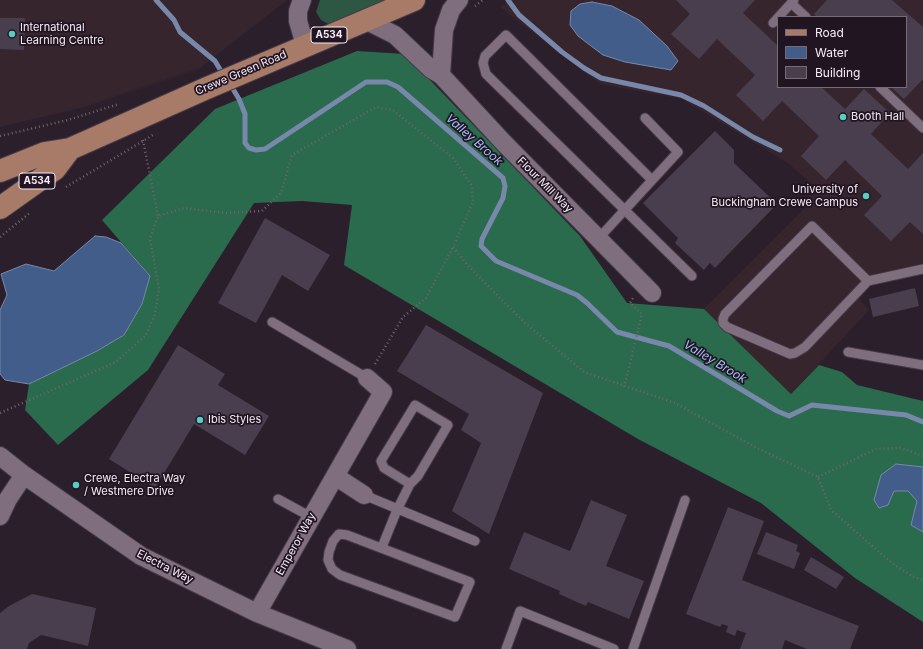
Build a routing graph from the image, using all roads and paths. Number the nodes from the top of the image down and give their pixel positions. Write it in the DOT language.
graph roads {
  1 [pos="302,0"];
  2 [pos="414,0"];
  3 [pos="459,0"];
  4 [pos="793,1"];
  5 [pos="779,16"];
  6 [pos="805,16"];
  7 [pos="777,19"];
  8 [pos="365,20"];
  9 [pos="773,23"];
  10 [pos="305,45"];
  11 [pos="441,75"];
  12 [pos="881,88"];
  13 [pos="127,102"];
  14 [pos="645,118"];
  15 [pos="923,128"];
  16 [pos="156,133"];
  17 [pos="0,136"];
  18 [pos="143,140"];
  19 [pos="70,149"];
  20 [pos="0,172"];
  21 [pos="652,180"];
  22 [pos="61,190"];
  23 [pos="0,208"];
  24 [pos="625,210"];
  25 [pos="32,211"];
  26 [pos="158,216"];
  27 [pos="1,236"];
  28 [pos="598,239"];
  29 [pos="453,247"];
  30 [pos="923,269"];
  31 [pos="692,276"];
  32 [pos="868,282"];
  33 [pos="647,289"];
  34 [pos="272,322"];
  35 [pos="848,352"];
  36 [pos="923,365"];
  37 [pos="367,378"];
  38 [pos="624,387"];
  39 [pos="0,413"];
  40 [pos="922,455"];
  41 [pos="0,456"];
  42 [pos="24,475"];
  43 [pos="335,476"];
  44 [pos="818,477"];
  45 [pos="410,484"];
  46 [pos="364,495"];
  47 [pos="278,499"];
  48 [pos="685,500"];
  49 [pos="397,510"];
  50 [pos="0,516"];
  51 [pos="311,517"];
  52 [pos="475,541"];
  53 [pos="382,547"];
  54 [pos="923,580"];
  55 [pos="257,613"];
  56 [pos="348,649"];
  57 [pos="506,649"];
  58 [pos="614,649"];
  59 [pos="633,649"];
  1 -- 10 [label="street"];
  2 -- 8 [label="main road, Crewe Green Road / A534"];
  3 -- 11 [label="street"];
  4 -- 5 [label="lane"];
  4 -- 6 [label="lane"];
  7 -- 9 [label="lane"];
  8 -- 10 [label="main road, Crewe Green Road / A534"];
  8 -- 11 [label="street, Flour Mill Way"];
  10 -- 19 [label="main road, Crewe Green Road / A534"];
  11 -- 28 [label="street, Flour Mill Way"];
  12 -- 15 [label="lane"];
  13 -- 17 [label="path"];
  14 -- 21 [label="lane"];
  16 -- 18 [label="path"];
  18 -- 22 [label="path"];
  18 -- 26 [label="path"];
  19 -- 20 [label="main road, Crewe Green Road / A534"];
  19 -- 23 [label="main road, Crewe Green Road / A534"];
  21 -- 24 [label="lane"];
  21 -- 24 [label="lane"];
  24 -- 28 [label="lane"];
  24 -- 31 [label="lane"];
  25 -- 27 [label="path"];
  26 -- 29 [label="path"];
  26 -- 39 [label="path"];
  28 -- 33 [label="street, Flour Mill Way"];
  29 -- 37 [label="path"];
  29 -- 38 [label="path"];
  30 -- 32 [label="lane"];
  32 -- 32 [label="lane"];
  33 -- 38 [label="path"];
  34 -- 37 [label="lane"];
  35 -- 36 [label="lane"];
  37 -- 43 [label="street, Emperor Way"];
  38 -- 44 [label="path"];
  40 -- 44 [label="path"];
  41 -- 42 [label="street, Electra Way"];
  42 -- 50 [label="street"];
  42 -- 55 [label="street, Electra Way"];
  43 -- 46 [label="street"];
  43 -- 51 [label="street, Emperor Way"];
  44 -- 54 [label="path"];
  45 -- 45 [label="lane"];
  45 -- 49 [label="lane"];
  46 -- 49 [label="lane"];
  47 -- 51 [label="lane"];
  48 -- 59 [label="lane"];
  49 -- 52 [label="lane"];
  49 -- 53 [label="lane"];
  51 -- 55 [label="street, Emperor Way"];
  53 -- 53 [label="lane"];
  55 -- 56 [label="street, Electra Way"];
  57 -- 58 [label="lane"];
}
